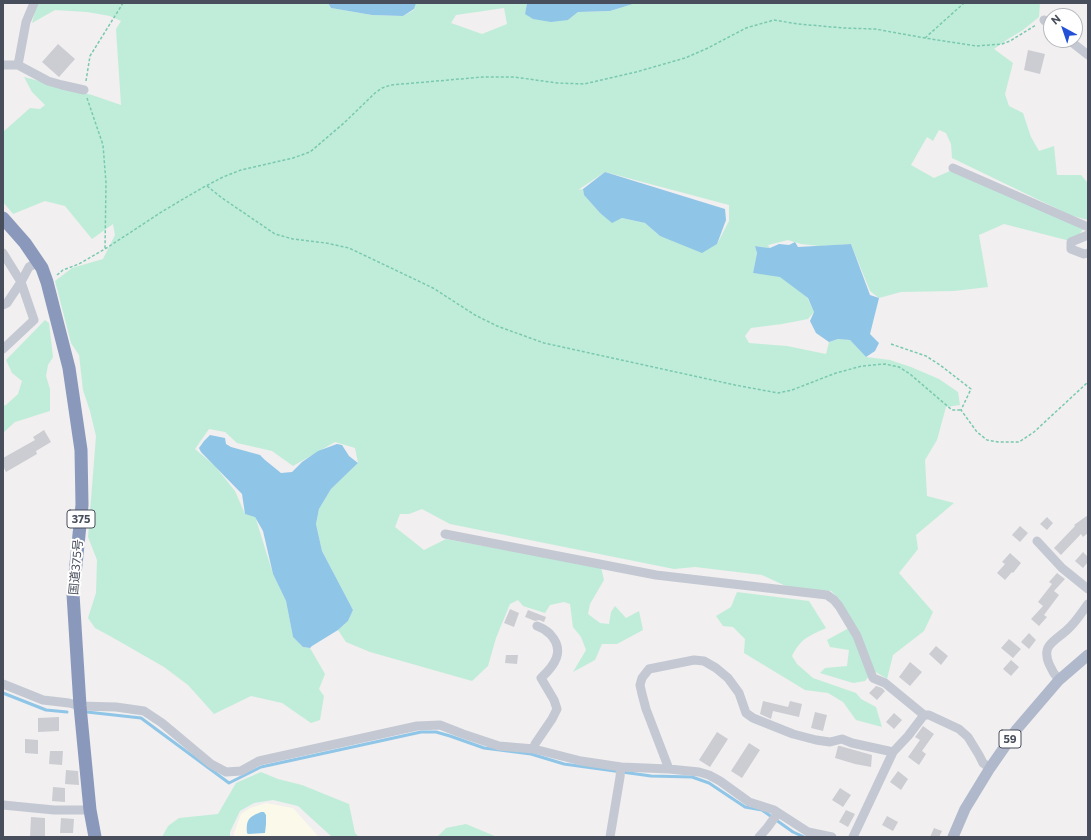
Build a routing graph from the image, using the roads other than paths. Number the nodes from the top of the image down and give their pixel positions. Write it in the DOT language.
graph roads {
  1 [pos="34,3"];
  2 [pos="1079,48"];
  3 [pos="1088,55"];
  4 [pos="18,64"];
  5 [pos="3,65"];
  6 [pos="84,90"];
  7 [pos="953,168"];
  8 [pos="3,218"];
  9 [pos="1088,227"];
  10 [pos="1088,235"];
  11 [pos="3,253"];
  12 [pos="1088,253"];
  13 [pos="38,262"];
  14 [pos="13,269"];
  15 [pos="3,271"];
  16 [pos="21,282"];
  17 [pos="3,305"];
  18 [pos="3,349"];
  19 [pos="445,534"];
  20 [pos="1038,541"];
  21 [pos="1088,589"];
  22 [pos="1088,604"];
  23 [pos="537,626"];
  24 [pos="1088,655"];
  25 [pos="1059,680"];
  26 [pos="3,684"];
  27 [pos="80,706"];
  28 [pos="924,715"];
  29 [pos="534,749"];
  30 [pos="892,752"];
  31 [pos="990,768"];
  32 [pos="669,769"];
  33 [pos="621,771"];
  34 [pos="3,805"];
  35 [pos="90,810"];
  36 [pos="773,823"];
  37 [pos="94,837"];
  38 [pos="610,837"];
  39 [pos="759,837"];
  40 [pos="832,837"];
  41 [pos="853,837"];
  42 [pos="953,837"];
  1 -- 4 [label="street"];
  2 -- 3 [label="street"];
  4 -- 5 [label="street"];
  4 -- 6 [label="street"];
  7 -- 9 [label="street"];
  8 -- 13 [label="highway, 国道375号 / 375"];
  10 -- 12 [label="street"];
  11 -- 14 [label="street"];
  13 -- 16 [label="street"];
  13 -- 27 [label="highway, 国道375号 / 375"];
  14 -- 15 [label="street"];
  14 -- 16 [label="street"];
  16 -- 17 [label="street"];
  16 -- 18 [label="street"];
  19 -- 28 [label="street"];
  20 -- 21 [label="street"];
  22 -- 25 [label="street"];
  23 -- 29 [label="street"];
  24 -- 25 [label="main road, 59"];
  25 -- 31 [label="main road, 59"];
  26 -- 27 [label="street"];
  27 -- 29 [label="street"];
  27 -- 35 [label="highway, 国道375号 / 375"];
  28 -- 30 [label="street"];
  28 -- 31 [label="street"];
  29 -- 33 [label="street"];
  30 -- 32 [label="street"];
  30 -- 41 [label="street"];
  31 -- 42 [label="main road, 59"];
  32 -- 33 [label="street"];
  32 -- 36 [label="street"];
  33 -- 38 [label="street"];
  34 -- 35 [label="street"];
  35 -- 37 [label="highway, 国道375号 / 375"];
  36 -- 39 [label="street"];
  36 -- 40 [label="street"];
}
